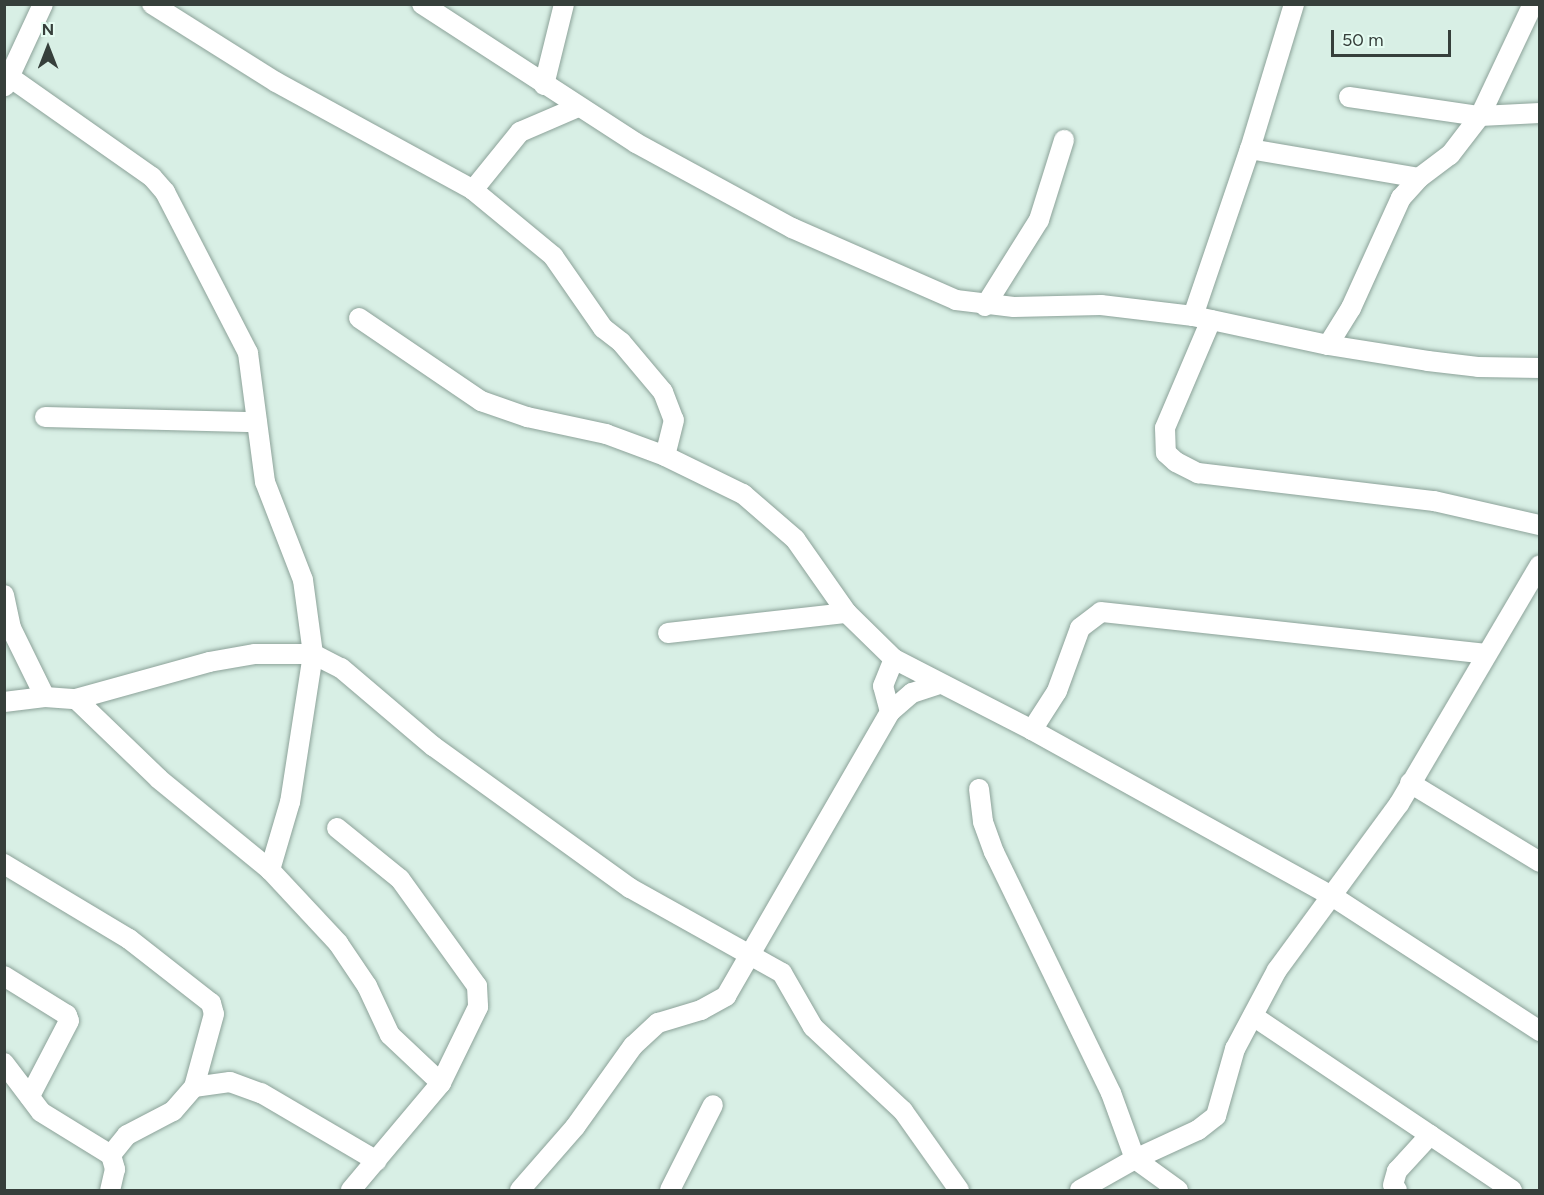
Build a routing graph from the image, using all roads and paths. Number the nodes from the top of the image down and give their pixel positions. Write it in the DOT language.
graph roads {
  1 [pos="43,4"];
  2 [pos="152,4"];
  3 [pos="422,4"];
  4 [pos="564,4"];
  5 [pos="1294,4"];
  6 [pos="1533,4"];
  7 [pos="6,79"];
  8 [pos="544,86"];
  9 [pos="1349,97"];
  10 [pos="578,107"];
  11 [pos="1539,113"];
  12 [pos="1480,116"];
  13 [pos="1064,140"];
  14 [pos="1250,149"];
  15 [pos="1419,178"];
  16 [pos="473,190"];
  17 [pos="985,306"];
  18 [pos="359,318"];
  19 [pos="1202,318"];
  20 [pos="1328,345"];
  21 [pos="1539,368"];
  22 [pos="45,417"];
  23 [pos="257,422"];
  24 [pos="665,456"];
  25 [pos="1539,525"];
  26 [pos="1539,565"];
  27 [pos="4,595"];
  28 [pos="847,613"];
  29 [pos="668,633"];
  30 [pos="314,654"];
  31 [pos="1486,654"];
  32 [pos="894,659"];
  33 [pos="939,684"];
  34 [pos="45,697"];
  35 [pos="76,699"];
  36 [pos="4,702"];
  37 [pos="890,712"];
  38 [pos="1032,730"];
  39 [pos="1410,783"];
  40 [pos="979,789"];
  41 [pos="337,828"];
  42 [pos="1539,862"];
  43 [pos="4,864"];
  44 [pos="270,870"];
  45 [pos="1332,896"];
  46 [pos="752,954"];
  47 [pos="4,976"];
  48 [pos="1253,1016"];
  49 [pos="1539,1031"];
  50 [pos="4,1063"];
  51 [pos="441,1083"];
  52 [pos="194,1087"];
  53 [pos="30,1096"];
  54 [pos="713,1105"];
  55 [pos="1430,1135"];
  56 [pos="111,1155"];
  57 [pos="1135,1159"];
  58 [pos="377,1161"];
  59 [pos="110,1191"];
  60 [pos="351,1191"];
  61 [pos="520,1191"];
  62 [pos="670,1191"];
  63 [pos="959,1191"];
  64 [pos="1080,1191"];
  65 [pos="1178,1191"];
  66 [pos="1397,1191"];
  67 [pos="1512,1191"];
  1 -- 7 [label="street"];
  2 -- 16 [label="street"];
  3 -- 8 [label="street"];
  4 -- 8 [label="street"];
  5 -- 14 [label="street"];
  6 -- 12 [label="street"];
  7 -- 23 [label="street"];
  8 -- 10 [label="street"];
  9 -- 12 [label="street"];
  10 -- 16 [label="street"];
  10 -- 17 [label="street"];
  11 -- 12 [label="street"];
  12 -- 15 [label="street"];
  13 -- 17 [label="street"];
  14 -- 15 [label="street"];
  14 -- 19 [label="street"];
  15 -- 20 [label="street"];
  16 -- 24 [label="street"];
  17 -- 19 [label="street"];
  18 -- 24 [label="street"];
  19 -- 20 [label="street"];
  19 -- 25 [label="street"];
  20 -- 21 [label="street"];
  22 -- 23 [label="street"];
  23 -- 30 [label="street"];
  24 -- 28 [label="street"];
  26 -- 31 [label="street"];
  27 -- 34 [label="street"];
  28 -- 29 [label="street"];
  28 -- 32 [label="street"];
  30 -- 35 [label="street"];
  30 -- 44 [label="street"];
  30 -- 46 [label="street"];
  31 -- 38 [label="street"];
  31 -- 39 [label="street"];
  32 -- 33 [label="street"];
  32 -- 37 [label="street"];
  33 -- 37 [label="street"];
  33 -- 38 [label="street"];
  34 -- 35 [label="street"];
  34 -- 36 [label="street"];
  35 -- 44 [label="street"];
  37 -- 46 [label="street"];
  38 -- 45 [label="street"];
  39 -- 42 [label="street"];
  39 -- 45 [label="street"];
  40 -- 57 [label="street"];
  41 -- 51 [label="street"];
  43 -- 52 [label="street"];
  44 -- 51 [label="street"];
  45 -- 48 [label="street"];
  45 -- 49 [label="street"];
  46 -- 61 [label="street"];
  46 -- 63 [label="street"];
  47 -- 53 [label="street"];
  48 -- 55 [label="street"];
  48 -- 57 [label="street"];
  50 -- 53 [label="street"];
  51 -- 58 [label="street"];
  52 -- 56 [label="street"];
  52 -- 58 [label="street"];
  53 -- 56 [label="street"];
  54 -- 62 [label="street"];
  55 -- 66 [label="street"];
  55 -- 67 [label="street"];
  56 -- 59 [label="street"];
  57 -- 64 [label="street"];
  57 -- 65 [label="street"];
  58 -- 60 [label="street"];
}
